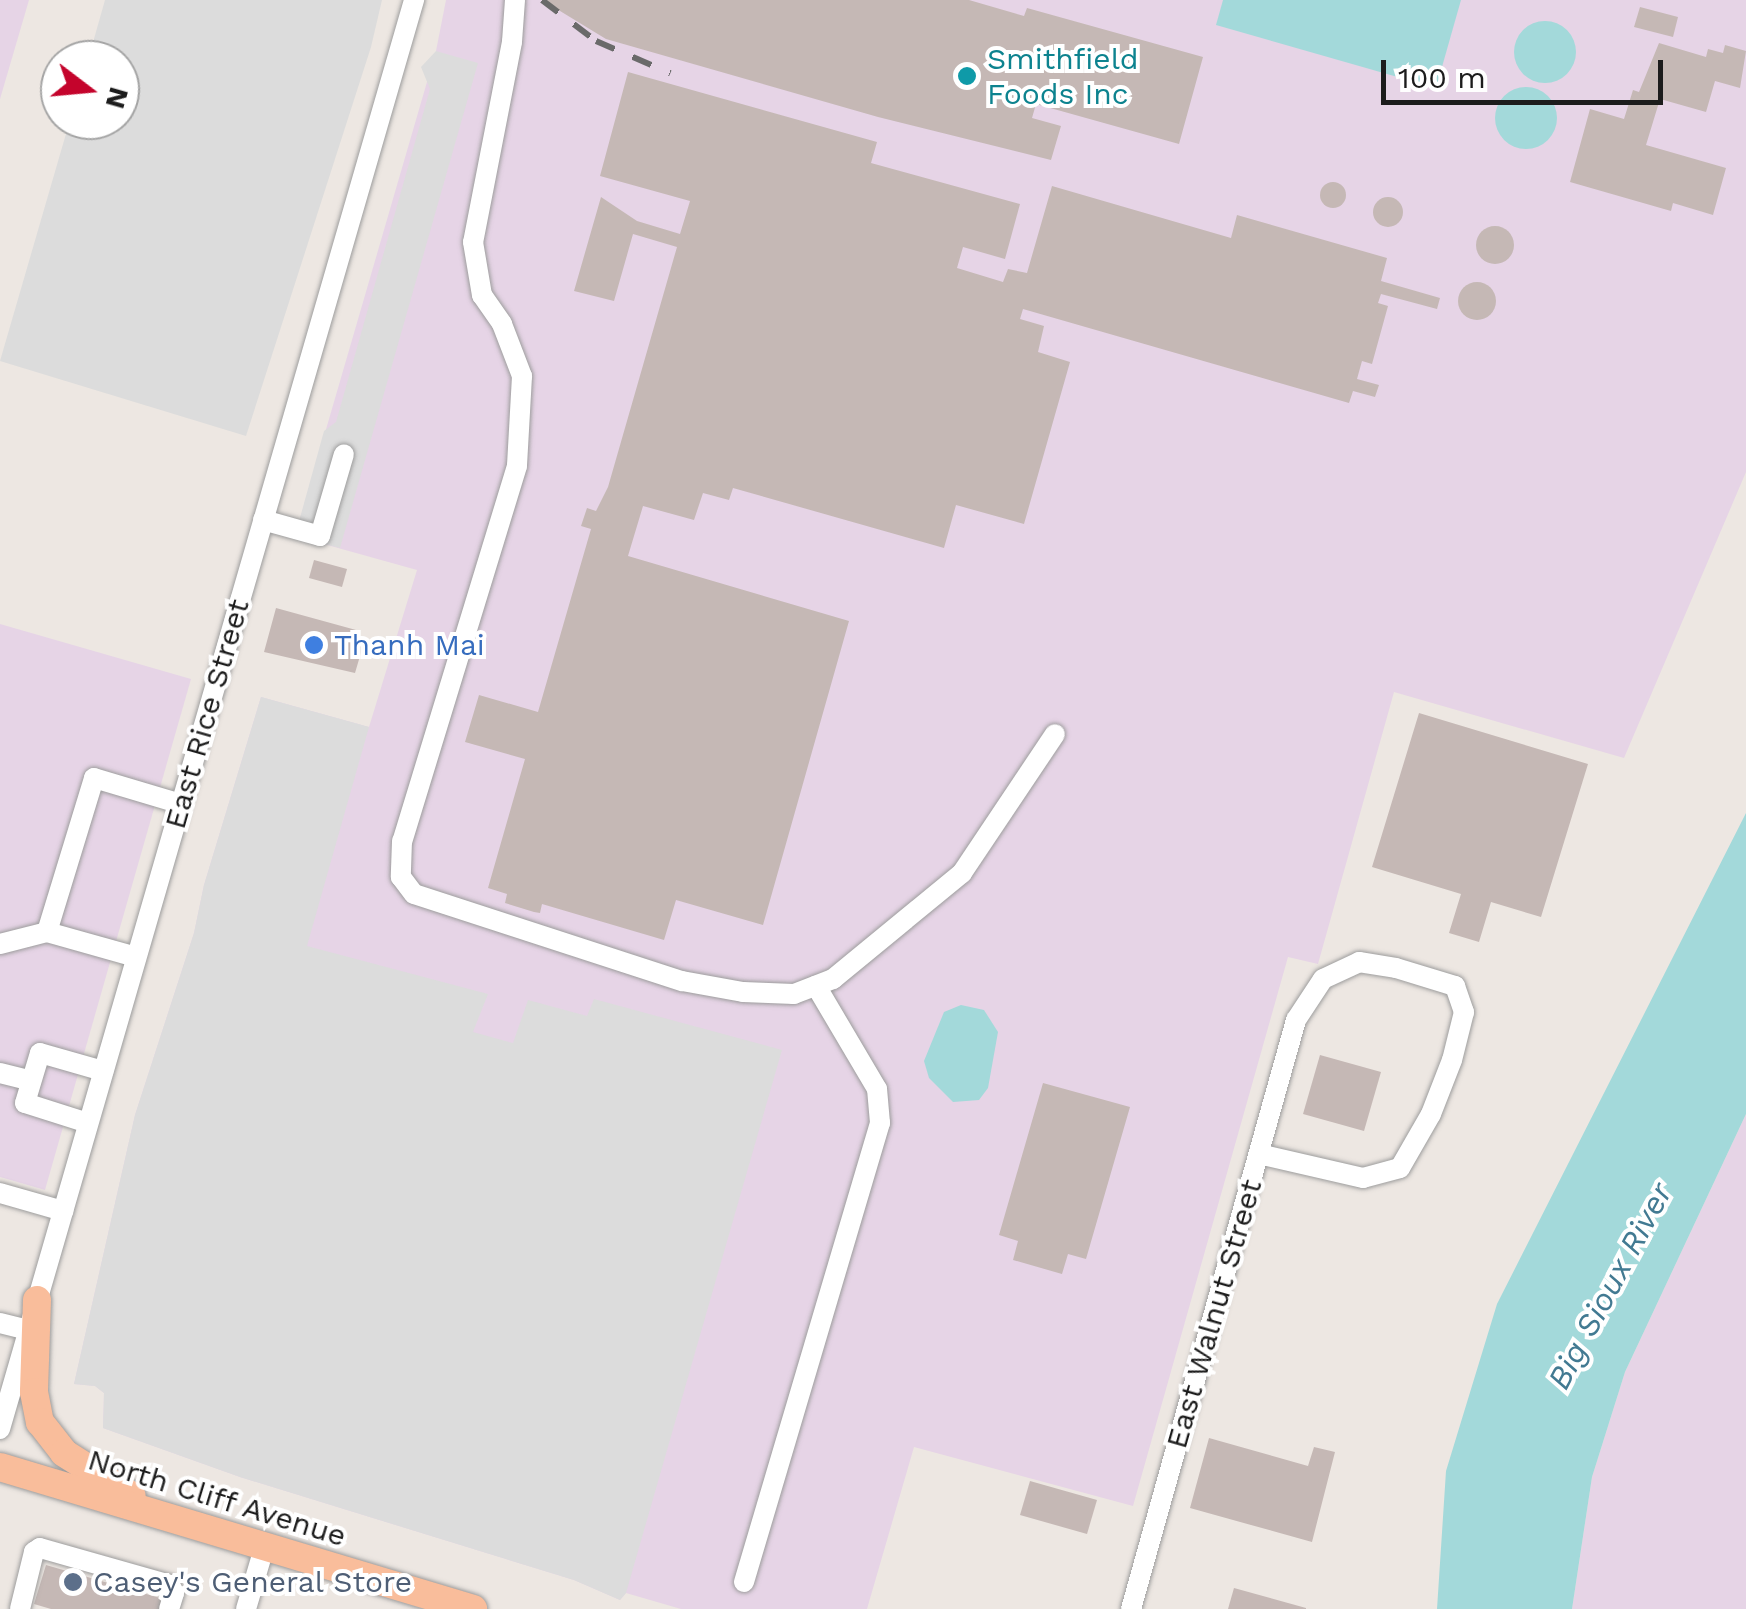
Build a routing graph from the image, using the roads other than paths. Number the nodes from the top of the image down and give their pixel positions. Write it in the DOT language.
graph roads {
  1 [pos="414,0"];
  2 [pos="514,0"];
  3 [pos="344,454"];
  4 [pos="263,520"];
  5 [pos="1054,734"];
  6 [pos="181,804"];
  7 [pos="47,932"];
  8 [pos="0,944"];
  9 [pos="136,957"];
  10 [pos="816,986"];
  11 [pos="104,1071"];
  12 [pos="0,1072"];
  13 [pos="31,1081"];
  14 [pos="88,1123"];
  15 [pos="1259,1154"];
  16 [pos="0,1193"];
  17 [pos="63,1211"];
  18 [pos="37,1300"];
  19 [pos="0,1322"];
  20 [pos="28,1330"];
  21 [pos="0,1429"];
  22 [pos="0,1467"];
  23 [pos="159,1513"];
  24 [pos="265,1545"];
  25 [pos="744,1582"];
  26 [pos="20,1609"];
  27 [pos="169,1609"];
  28 [pos="246,1609"];
  29 [pos="473,1609"];
  30 [pos="1131,1609"];
  1 -- 4 [label="street, East Rice Street"];
  2 -- 10 [label="street"];
  3 -- 4 [label="street"];
  4 -- 6 [label="street, East Rice Street"];
  5 -- 10 [label="street"];
  6 -- 7 [label="street"];
  6 -- 9 [label="street, East Rice Street"];
  7 -- 8 [label="street"];
  7 -- 9 [label="street"];
  9 -- 11 [label="street, East Rice Street"];
  10 -- 25 [label="street"];
  11 -- 13 [label="street"];
  11 -- 14 [label="street, East Rice Street"];
  12 -- 13 [label="street"];
  13 -- 14 [label="street"];
  14 -- 17 [label="street, East Rice Street"];
  15 -- 15 [label="street, East Walnut Street"];
  15 -- 30 [label="street, East Walnut Street"];
  16 -- 17 [label="street"];
  17 -- 18 [label="street, East Rice Street"];
  18 -- 20 [label="street, East Rice Street"];
  18 -- 23 [label="main road"];
  19 -- 20 [label="street"];
  20 -- 21 [label="street, East Rice Street"];
  22 -- 23 [label="main road, North Cliff Avenue"];
  23 -- 24 [label="main road, North Cliff Avenue"];
  24 -- 28 [label="street"];
  24 -- 29 [label="main road, North Cliff Avenue"];
  26 -- 27 [label="street"];
}
